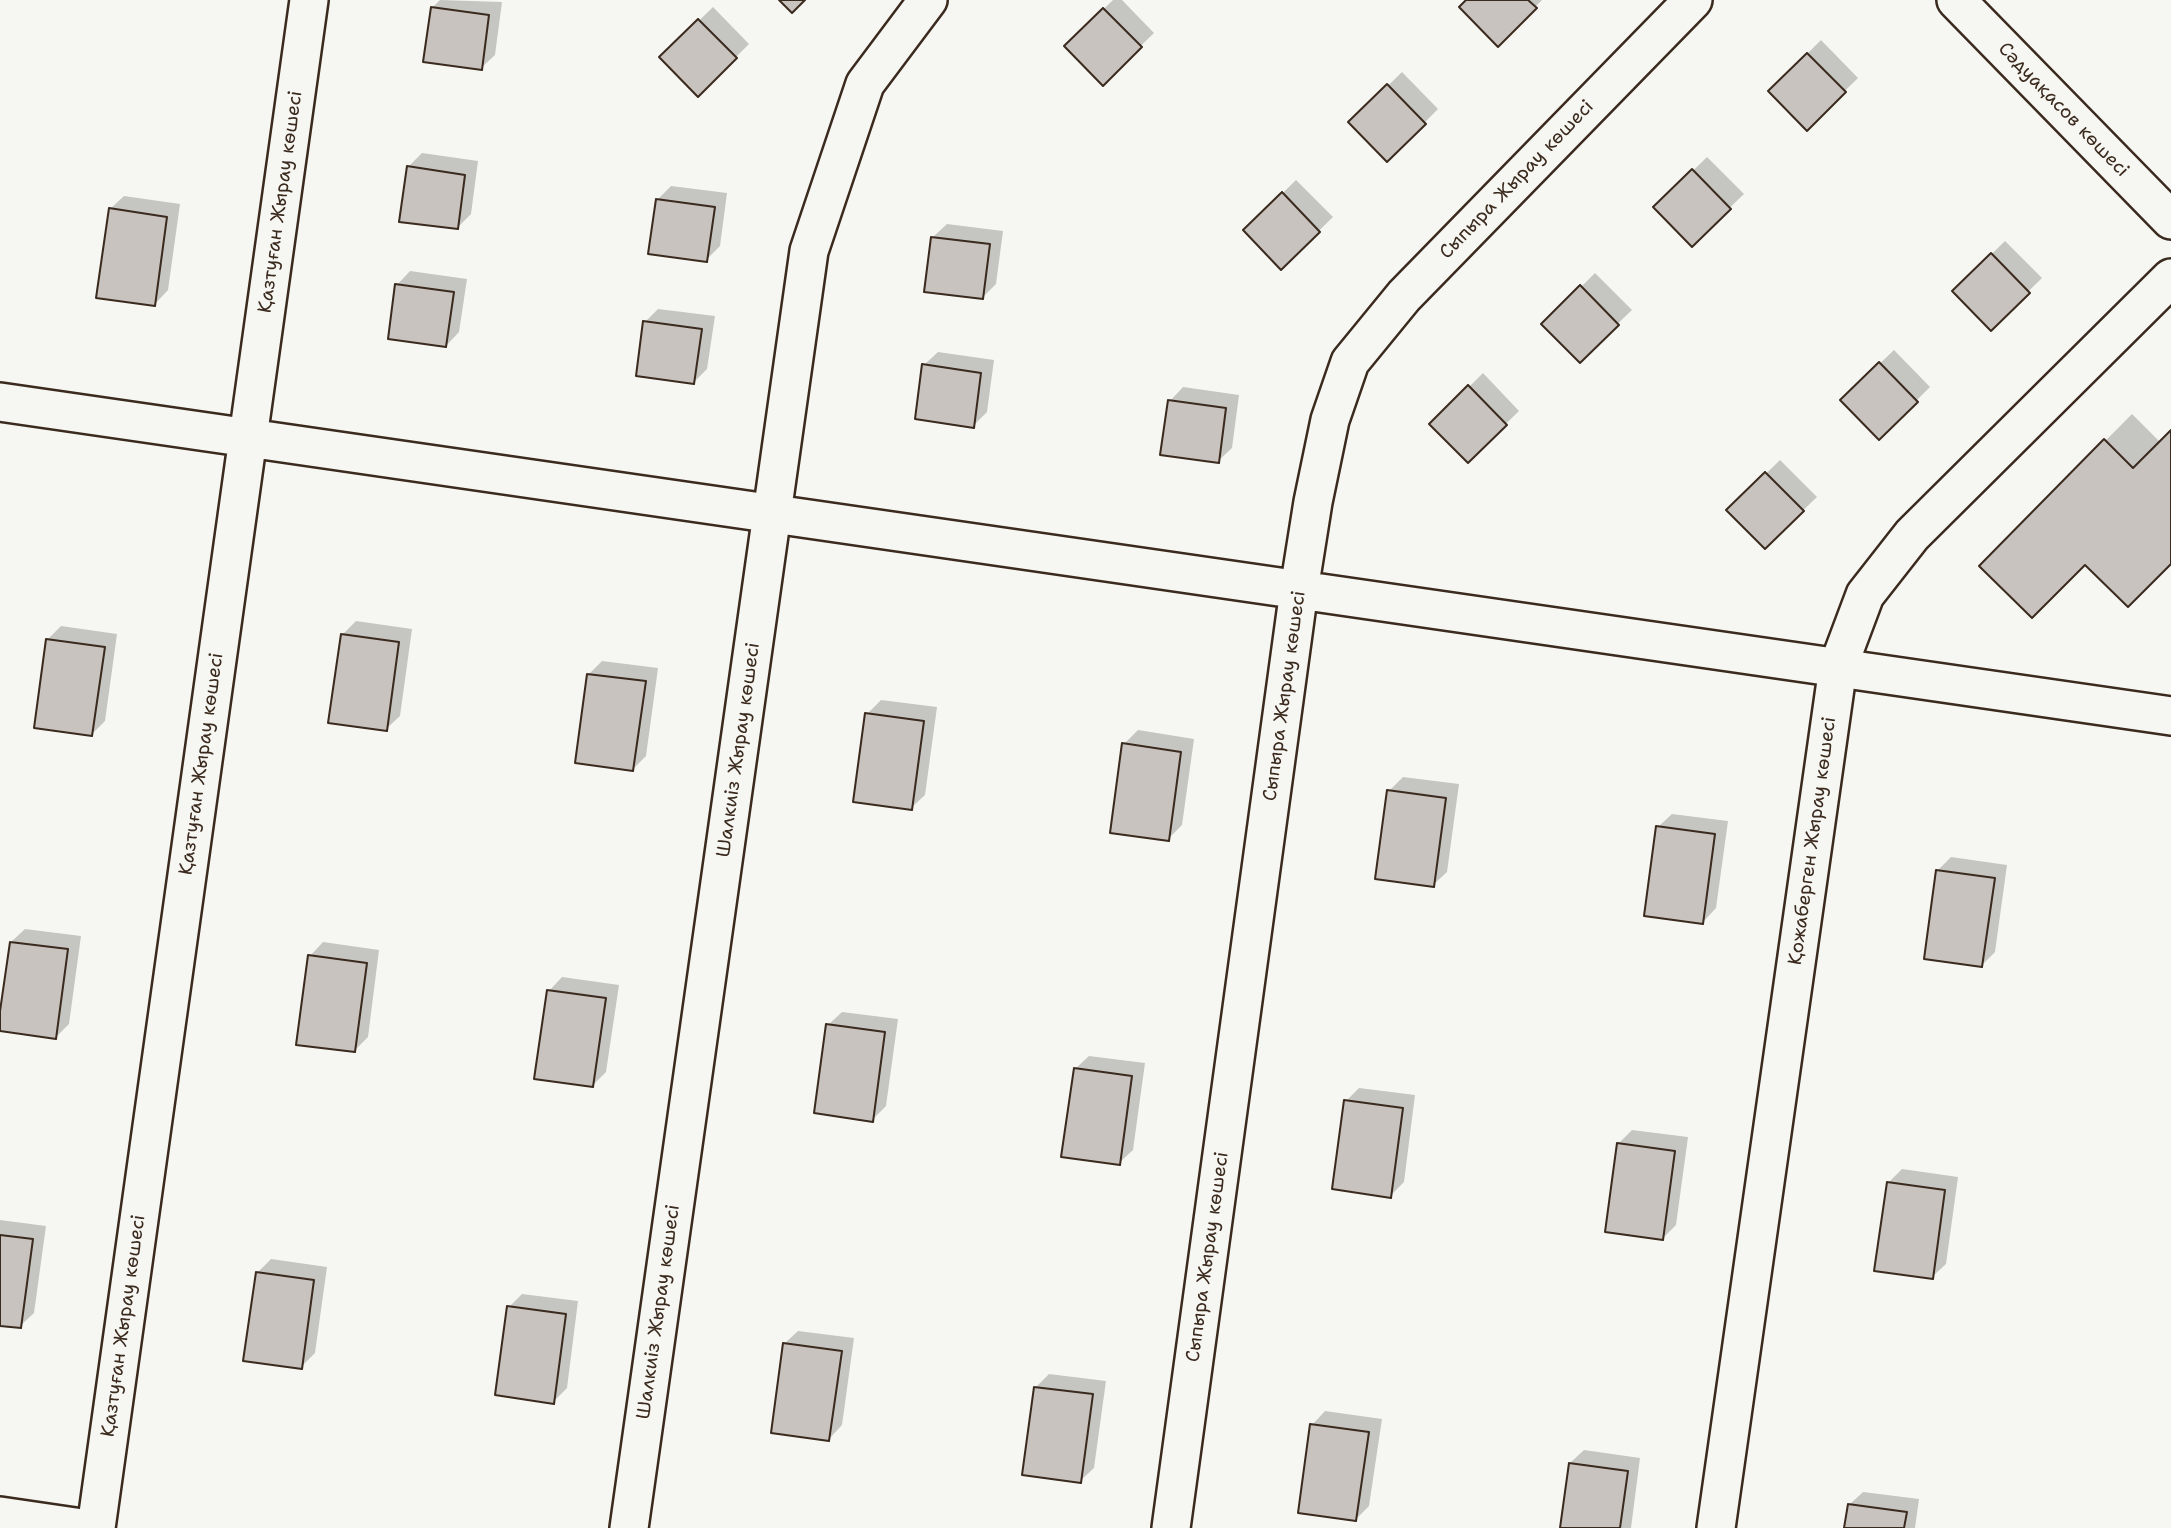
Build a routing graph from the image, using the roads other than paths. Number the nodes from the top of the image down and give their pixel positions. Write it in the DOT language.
graph roads {
  1 [pos="309,0"];
  2 [pos="928,0"];
  3 [pos="1693,0"];
  4 [pos="1956,0"];
  5 [pos="2171,220"];
  6 [pos="2171,278"];
  7 [pos="0,402"];
  8 [pos="247,439"];
  9 [pos="772,515"];
  10 [pos="1299,590"];
  11 [pos="1838,667"];
  12 [pos="2171,716"];
  13 [pos="0,1516"];
  14 [pos="82,1528"];
  15 [pos="96,1528"];
  16 [pos="629,1528"];
  17 [pos="1171,1528"];
  18 [pos="1716,1528"];
  1 -- 8 [label="street, Қазтуған Жырау көшесі"];
  2 -- 9 [label="street, Шалкиіз Жырау көшесі"];
  3 -- 10 [label="street, Сыпыра Жырау көшесі"];
  4 -- 5 [label="street, Сәдуақасов көшесі"];
  6 -- 11 [label="street, Қожаберген Жырау көшесі"];
  7 -- 8 [label="street"];
  8 -- 9 [label="street"];
  8 -- 15 [label="street, Қазтуған Жырау көшесі"];
  9 -- 10 [label="street"];
  9 -- 16 [label="street, Шалкиіз Жырау көшесі"];
  10 -- 11 [label="street"];
  10 -- 17 [label="street, Сыпыра Жырау көшесі"];
  11 -- 12 [label="street"];
  11 -- 18 [label="street, Қожаберген Жырау көшесі"];
  13 -- 14 [label="street"];
}
